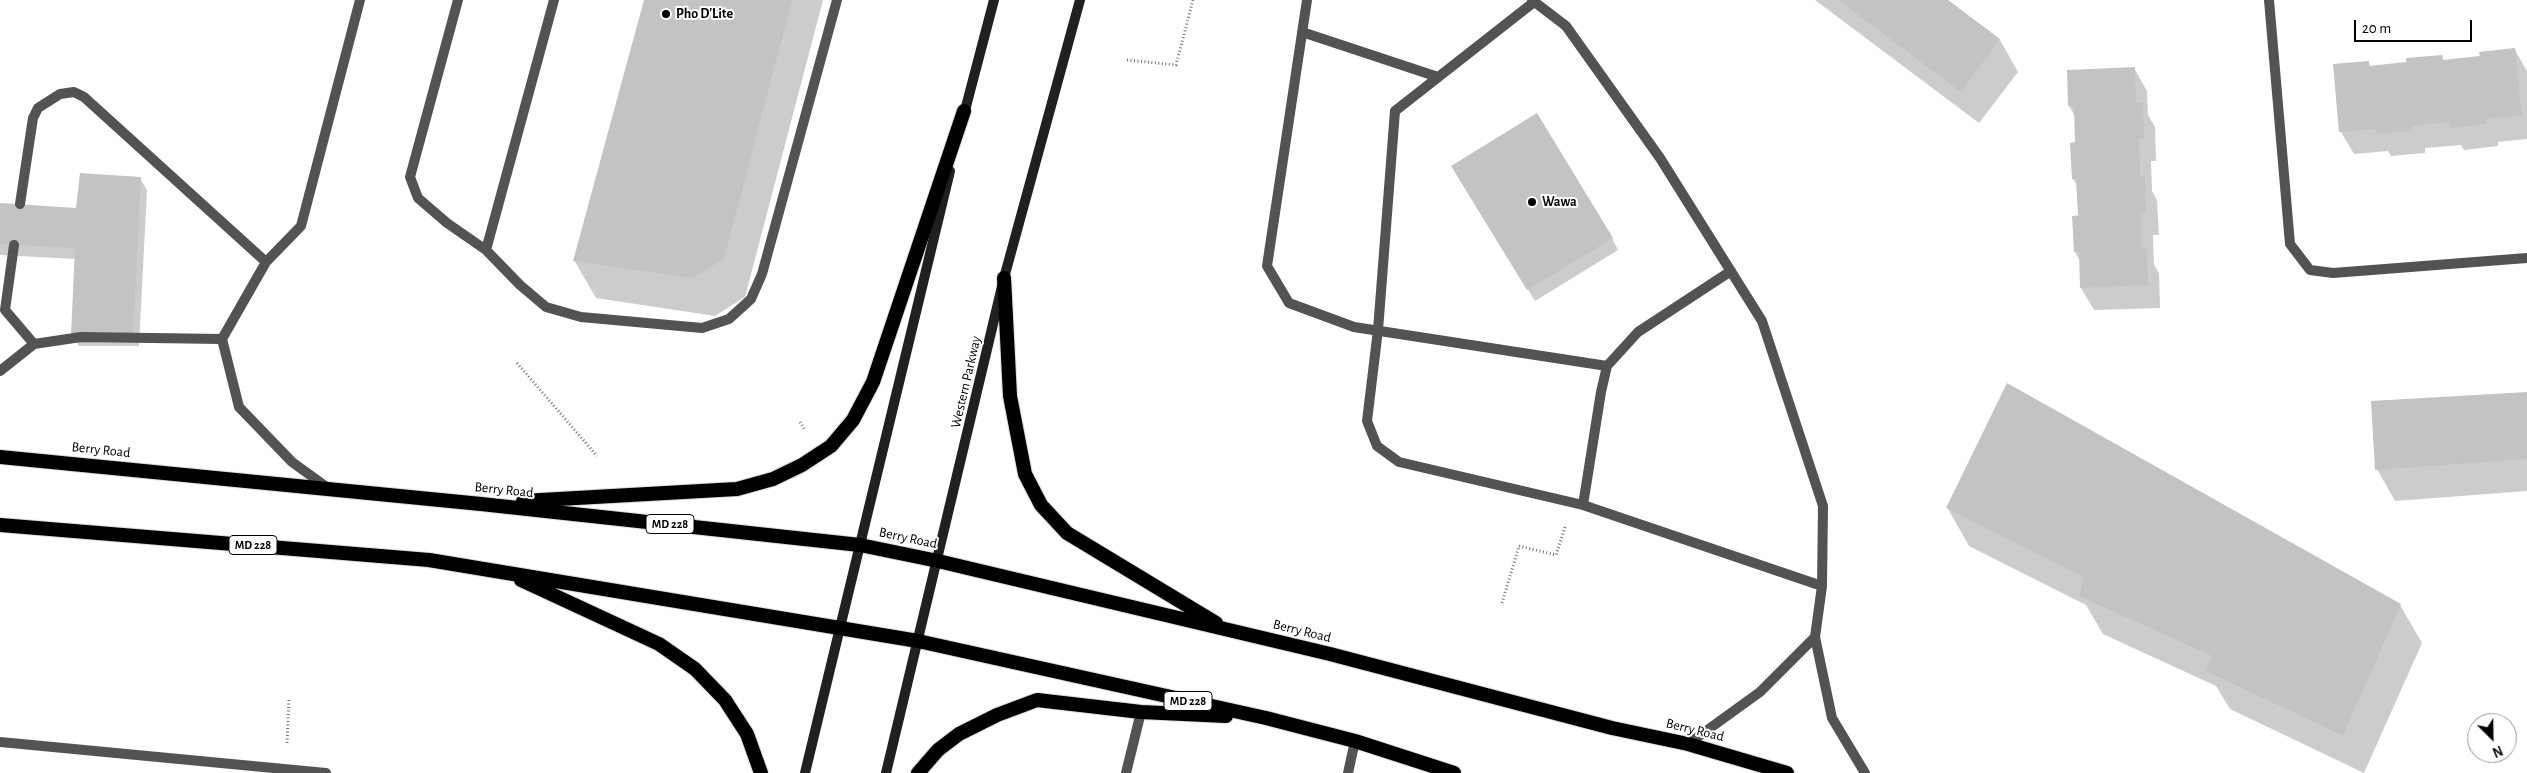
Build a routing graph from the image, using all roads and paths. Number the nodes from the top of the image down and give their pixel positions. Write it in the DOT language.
graph roads {
  1 [pos="360,0"];
  2 [pos="458,0"];
  3 [pos="554,0"];
  4 [pos="837,0"];
  5 [pos="994,0"];
  6 [pos="1080,0"];
  7 [pos="1193,0"];
  8 [pos="1307,0"];
  9 [pos="2269,0"];
  10 [pos="1533,1"];
  11 [pos="1302,32"];
  12 [pos="1127,60"];
  13 [pos="1438,77"];
  14 [pos="964,111"];
  15 [pos="20,204"];
  16 [pos="14,245"];
  17 [pos="486,250"];
  18 [pos="2527,258"];
  19 [pos="266,262"];
  20 [pos="1731,271"];
  21 [pos="1004,278"];
  22 [pos="2,310"];
  23 [pos="1378,330"];
  24 [pos="222,339"];
  25 [pos="34,344"];
  26 [pos="517,363"];
  27 [pos="1607,366"];
  28 [pos="0,371"];
  29 [pos="597,456"];
  30 [pos="0,457"];
  31 [pos="330,489"];
  32 [pos="481,504"];
  33 [pos="1578,504"];
  34 [pos="0,525"];
  35 [pos="860,545"];
  36 [pos="938,561"];
  37 [pos="504,572"];
  38 [pos="1822,586"];
  39 [pos="1502,603"];
  40 [pos="841,628"];
  41 [pos="1227,630"];
  42 [pos="1815,637"];
  43 [pos="918,642"];
  44 [pos="289,699"];
  45 [pos="1140,712"];
  46 [pos="1266,718"];
  47 [pos="1355,741"];
  48 [pos="0,742"];
  49 [pos="1688,744"];
  50 [pos="287,749"];
  51 [pos="263,770"];
  52 [pos="326,773"];
  53 [pos="761,773"];
  54 [pos="805,773"];
  55 [pos="886,773"];
  56 [pos="918,773"];
  57 [pos="1126,773"];
  58 [pos="1348,773"];
  59 [pos="1454,773"];
  60 [pos="1787,773"];
  61 [pos="1865,773"];
  1 -- 19 [label="street"];
  2 -- 17 [label="street"];
  3 -- 17 [label="street"];
  4 -- 17 [label="street"];
  5 -- 14 [label="main road"];
  6 -- 21 [label="main road, Western Parkway"];
  7 -- 12 [label="path"];
  8 -- 11 [label="street"];
  9 -- 18 [label="street"];
  10 -- 13 [label="street"];
  10 -- 20 [label="street"];
  11 -- 13 [label="street"];
  11 -- 23 [label="street"];
  13 -- 23 [label="street"];
  14 -- 32 [label="highway"];
  14 -- 35 [label="main road"];
  15 -- 19 [label="street"];
  16 -- 22 [label="street"];
  19 -- 24 [label="street"];
  20 -- 27 [label="street"];
  20 -- 38 [label="street"];
  21 -- 36 [label="main road, Western Parkway"];
  21 -- 41 [label="highway"];
  22 -- 25 [label="street"];
  23 -- 27 [label="street"];
  23 -- 33 [label="street"];
  24 -- 25 [label="street"];
  24 -- 31 [label="street"];
  25 -- 28 [label="street"];
  26 -- 29 [label="path"];
  27 -- 33 [label="street"];
  30 -- 31 [label="highway, Berry Road / MD 228"];
  31 -- 32 [label="highway, Berry Road / MD 228"];
  32 -- 35 [label="highway, Berry Road / MD 228"];
  33 -- 38 [label="street"];
  33 -- 39 [label="path"];
  34 -- 37 [label="highway, MD 228"];
  35 -- 36 [label="highway, Berry Road / MD 228"];
  35 -- 40 [label="main road"];
  36 -- 41 [label="highway, Berry Road / MD 228"];
  36 -- 43 [label="main road, Western Parkway"];
  37 -- 40 [label="highway, MD 228"];
  37 -- 53 [label="highway"];
  38 -- 42 [label="street"];
  40 -- 43 [label="highway, MD 228"];
  40 -- 54 [label="main road"];
  41 -- 49 [label="highway, Berry Road / MD 228"];
  42 -- 49 [label="street"];
  42 -- 61 [label="street"];
  43 -- 46 [label="highway, MD 228"];
  43 -- 55 [label="main road, Western Parkway"];
  44 -- 50 [label="path"];
  45 -- 46 [label="highway"];
  45 -- 56 [label="highway"];
  45 -- 57 [label="street"];
  46 -- 47 [label="highway, MD 228"];
  47 -- 58 [label="street"];
  47 -- 59 [label="highway, MD 228"];
  48 -- 51 [label="street"];
  49 -- 60 [label="highway, Berry Road / MD 228"];
  51 -- 52 [label="street"];
}
